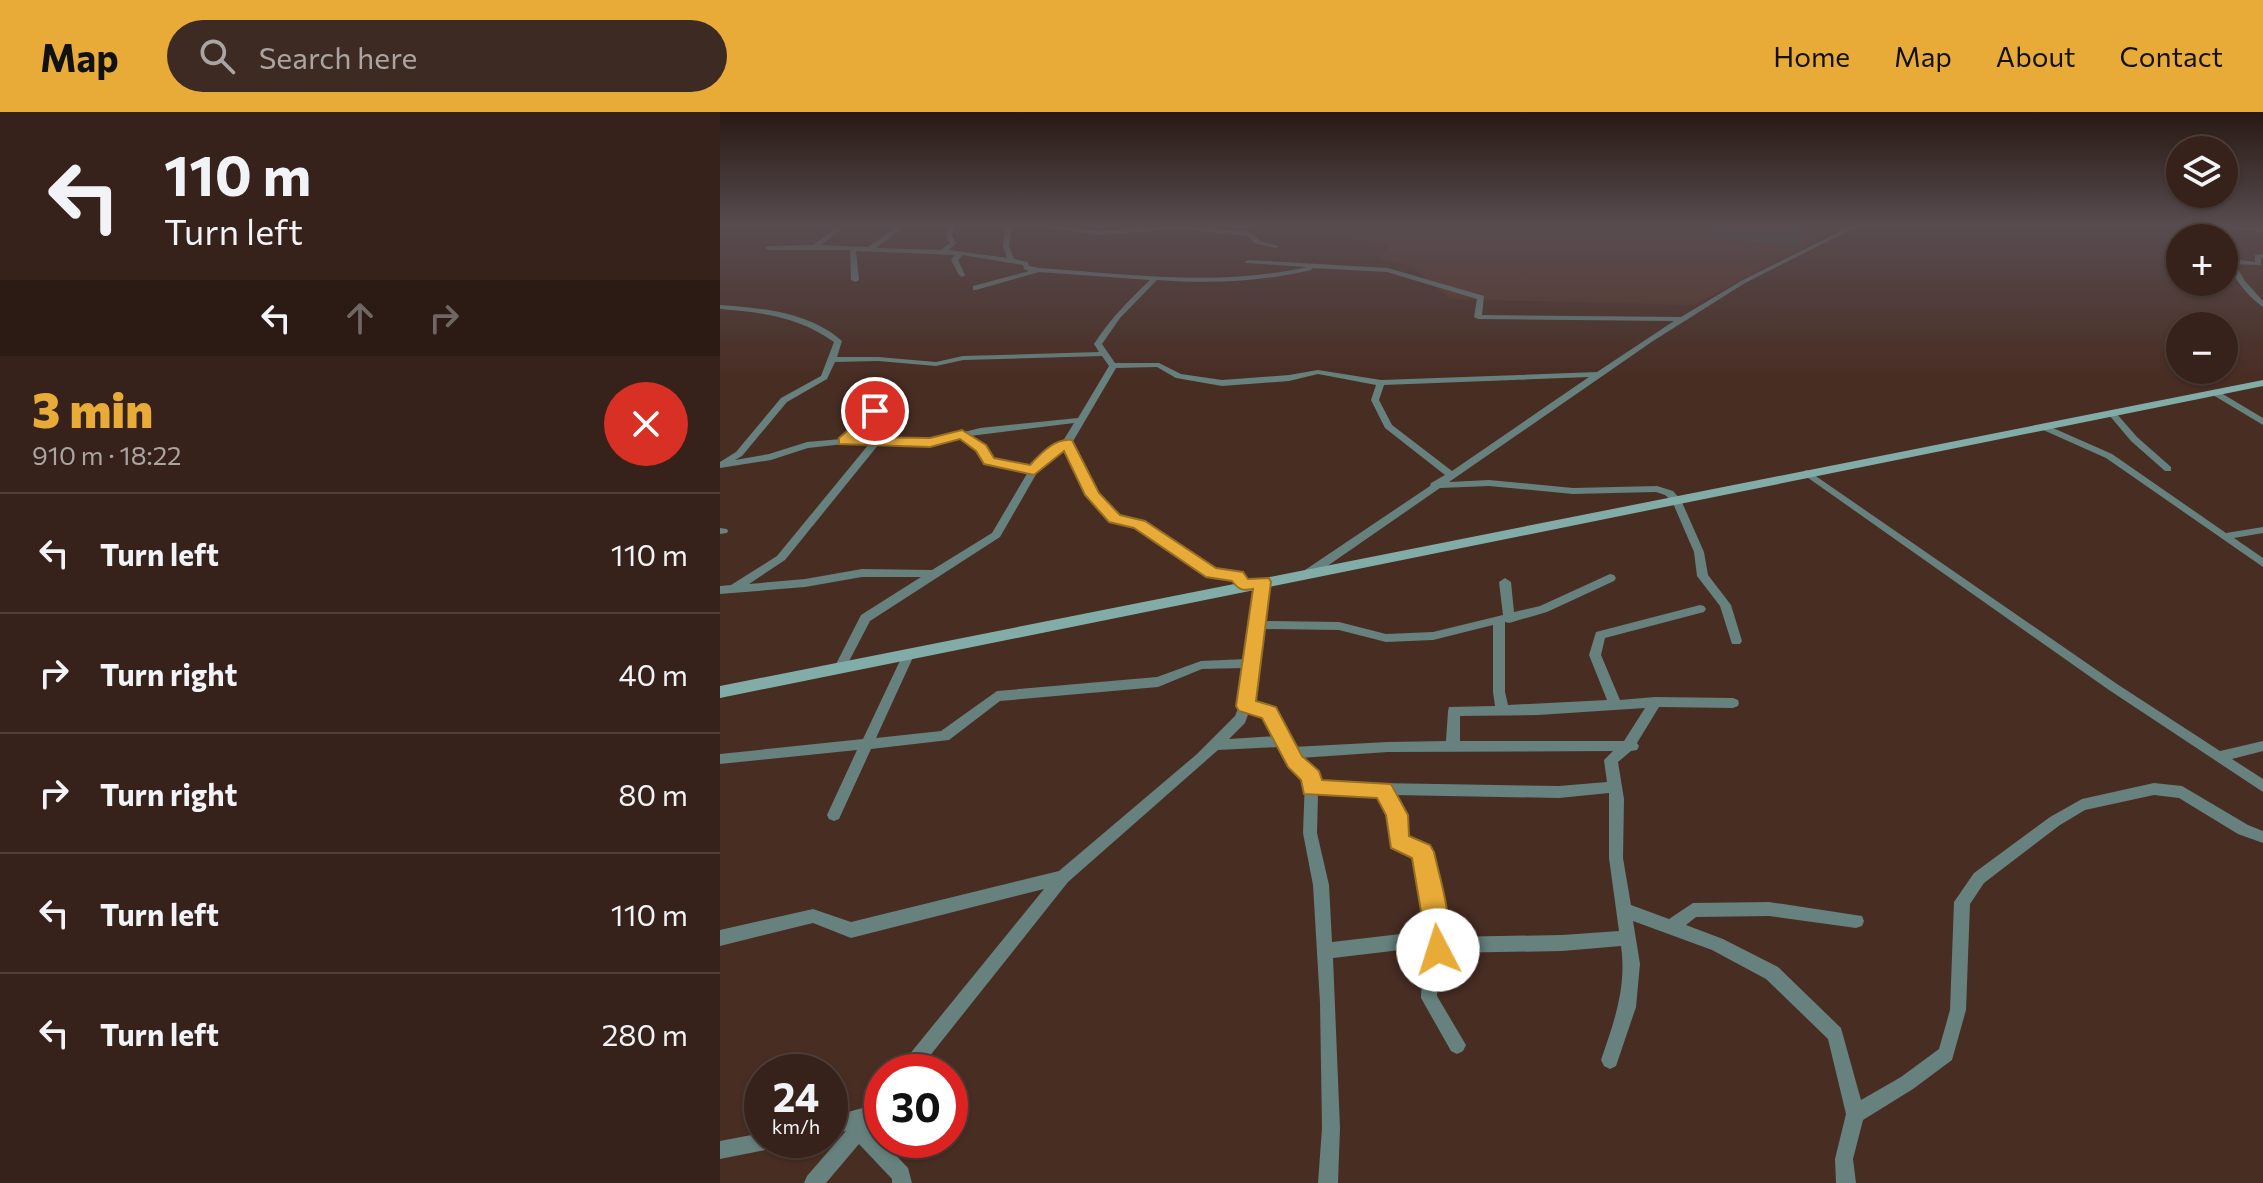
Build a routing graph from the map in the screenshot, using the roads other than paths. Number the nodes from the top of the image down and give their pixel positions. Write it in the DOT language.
graph roads {
  1 [pos="855,277"];
  2 [pos="1015,277"];
  3 [pos="1129,277"];
  4 [pos="1262,277"];
  5 [pos="1420,277"];
  6 [pos="1753,277"];
  7 [pos="2239,277"];
  8 [pos="1155,279"];
  9 [pos="855,280"];
  10 [pos="976,288"];
  11 [pos="2263,305"];
  12 [pos="720,307"];
  13 [pos="1682,319"];
  14 [pos="1103,354"];
  15 [pos="832,360"];
  16 [pos="1113,366"];
  17 [pos="1596,374"];
  18 [pos="1381,383"];
  19 [pos="2263,383"];
  20 [pos="884,393"];
  21 [pos="2216,393"];
  22 [pos="2113,415"];
  23 [pos="1080,420"];
  24 [pos="2263,422"];
  25 [pos="2044,427"];
  26 [pos="962,435"];
  27 [pos="844,441"];
  28 [pos="875,443"];
  29 [pos="1067,443"];
  30 [pos="720,465"];
  31 [pos="2168,469"];
  32 [pos="1034,470"];
  33 [pos="1807,473"];
  34 [pos="1450,474"];
  35 [pos="1434,485"];
  36 [pos="1676,500"];
  37 [pos="2263,530"];
  38 [pos="2225,536"];
  39 [pos="2263,563"];
  40 [pos="934,574"];
  41 [pos="1306,575"];
  42 [pos="1610,578"];
  43 [pos="1263,582"];
  44 [pos="1505,582"];
  45 [pos="1244,585"];
  46 [pos="733,588"];
  47 [pos="720,590"];
  48 [pos="1700,609"];
  49 [pos="1504,620"];
  50 [pos="1256,625"];
  51 [pos="1736,641"];
  52 [pos="909,653"];
  53 [pos="1251,663"];
  54 [pos="840,668"];
  55 [pos="720,692"];
  56 [pos="1655,702"];
  57 [pos="1733,703"];
  58 [pos="1245,706"];
  59 [pos="1616,706"];
  60 [pos="1502,711"];
  61 [pos="870,741"];
  62 [pos="1216,745"];
  63 [pos="1453,746"];
  64 [pos="1632,746"];
  65 [pos="2263,746"];
  66 [pos="1287,747"];
  67 [pos="2221,756"];
  68 [pos="720,759"];
  69 [pos="2263,786"];
  70 [pos="1614,787"];
  71 [pos="1311,788"];
  72 [pos="1384,790"];
  73 [pos="834,815"];
  74 [pos="2263,837"];
  75 [pos="1063,877"];
  76 [pos="1624,910"];
  77 [pos="1856,921"];
  78 [pos="1669,928"];
  79 [pos="720,938"];
  80 [pos="1627,938"];
  81 [pos="1438,948"];
  82 [pos="1325,951"];
  83 [pos="1457,1045"];
  84 [pos="920,1054"];
  85 [pos="1610,1060"];
  86 [pos="1855,1114"];
  87 [pos="864,1124"];
  88 [pos="859,1130"];
  89 [pos="744,1146"];
  90 [pos="720,1150"];
  91 [pos="814,1183"];
  92 [pos="902,1183"];
  93 [pos="1328,1183"];
  94 [pos="1846,1183"];
  1 -- 9 [label="street"];
  2 -- 10 [label="street"];
  3 -- 8 [label="street"];
  4 -- 8 [label="street"];
  5 -- 13 [label="street"];
  6 -- 13 [label="street"];
  7 -- 11 [label="street"];
  8 -- 14 [label="street"];
  12 -- 15 [label="street"];
  13 -- 17 [label="street"];
  14 -- 15 [label="street"];
  14 -- 16 [label="street"];
  15 -- 30 [label="street"];
  16 -- 18 [label="street"];
  16 -- 23 [label="street"];
  17 -- 18 [label="street"];
  17 -- 34 [label="street"];
  18 -- 34 [label="street"];
  19 -- 21 [label="main road"];
  20 -- 27 [label="street"];
  21 -- 22 [label="main road"];
  21 -- 24 [label="street"];
  22 -- 25 [label="main road"];
  22 -- 31 [label="street"];
  23 -- 26 [label="street"];
  23 -- 29 [label="street"];
  25 -- 33 [label="main road"];
  25 -- 38 [label="street"];
  26 -- 28 [label="street"];
  26 -- 32 [label="street"];
  27 -- 28 [label="street"];
  27 -- 30 [label="street"];
  28 -- 46 [label="street"];
  29 -- 32 [label="street"];
  29 -- 45 [label="street"];
  32 -- 40 [label="street"];
  33 -- 36 [label="main road"];
  33 -- 67 [label="street"];
  34 -- 35 [label="street"];
  35 -- 36 [label="street"];
  35 -- 41 [label="street"];
  36 -- 41 [label="main road"];
  36 -- 51 [label="street"];
  37 -- 38 [label="street"];
  38 -- 39 [label="street"];
  40 -- 46 [label="street"];
  40 -- 54 [label="street"];
  41 -- 43 [label="main road"];
  42 -- 49 [label="street"];
  43 -- 45 [label="main road"];
  43 -- 50 [label="street"];
  44 -- 49 [label="street"];
  45 -- 52 [label="main road"];
  46 -- 47 [label="street"];
  48 -- 59 [label="street"];
  49 -- 50 [label="street"];
  49 -- 60 [label="street"];
  50 -- 53 [label="street"];
  52 -- 54 [label="main road"];
  52 -- 61 [label="street"];
  53 -- 58 [label="street"];
  53 -- 61 [label="street"];
  54 -- 55 [label="main road"];
  56 -- 57 [label="street"];
  56 -- 59 [label="street"];
  56 -- 64 [label="street"];
  58 -- 62 [label="street"];
  58 -- 66 [label="street"];
  59 -- 60 [label="street"];
  60 -- 63 [label="street"];
  61 -- 68 [label="street"];
  61 -- 73 [label="street"];
  62 -- 66 [label="street"];
  62 -- 75 [label="street"];
  63 -- 64 [label="street"];
  63 -- 66 [label="street"];
  64 -- 70 [label="street"];
  65 -- 67 [label="street"];
  66 -- 71 [label="street"];
  67 -- 69 [label="street"];
  70 -- 72 [label="street"];
  70 -- 76 [label="street"];
  71 -- 72 [label="street"];
  71 -- 82 [label="street"];
  72 -- 81 [label="street"];
  74 -- 86 [label="street"];
  75 -- 79 [label="street"];
  75 -- 84 [label="street"];
  76 -- 78 [label="street"];
  76 -- 80 [label="street"];
  77 -- 78 [label="street"];
  78 -- 86 [label="street"];
  80 -- 81 [label="street"];
  80 -- 85 [label="street"];
  81 -- 82 [label="street"];
  81 -- 83 [label="street"];
  82 -- 93 [label="street"];
  86 -- 94 [label="street"];
  87 -- 88 [label="street"];
  88 -- 91 [label="street"];
  88 -- 92 [label="street"];
  89 -- 90 [label="street"];
}
